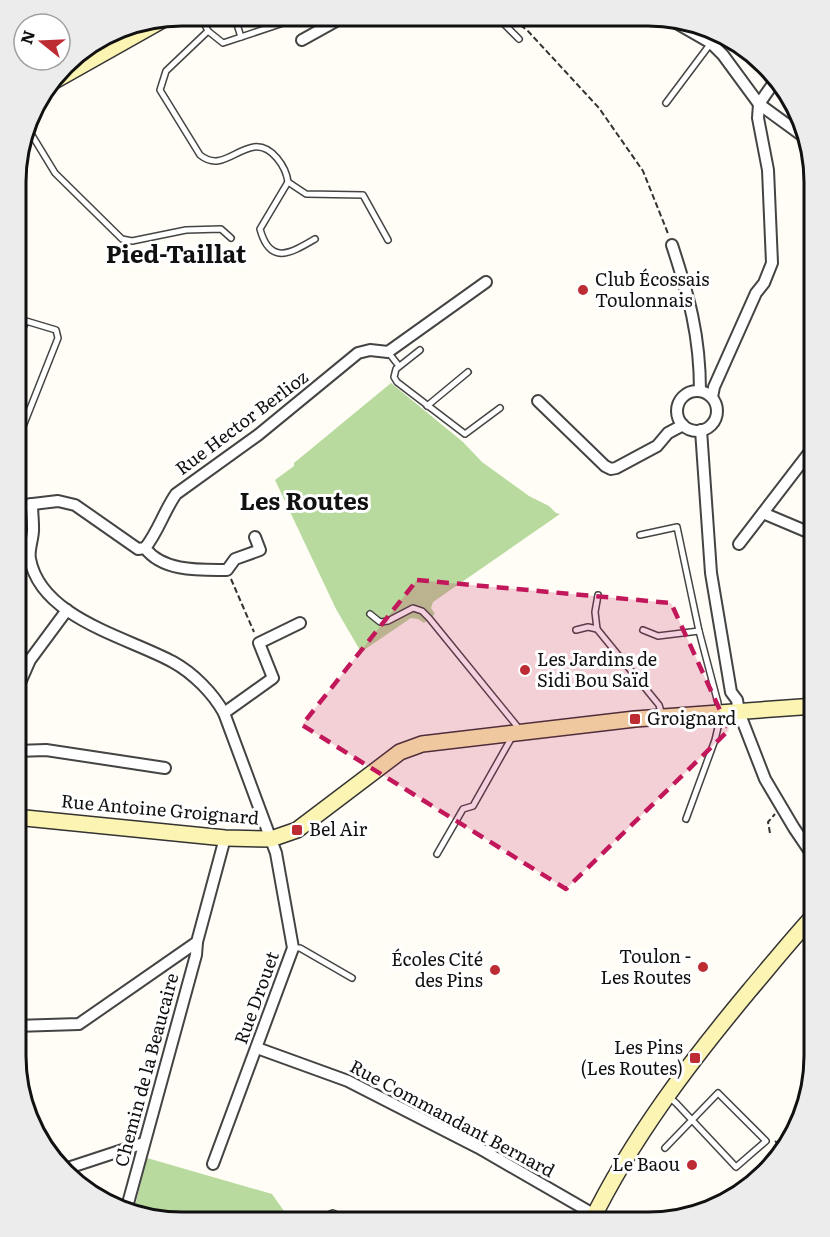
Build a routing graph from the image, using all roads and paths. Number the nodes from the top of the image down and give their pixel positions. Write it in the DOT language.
graph roads {
  1 [pos="206,26"];
  2 [pos="237,26"];
  3 [pos="275,26"];
  4 [pos="327,26"];
  5 [pos="506,26"];
  6 [pos="521,26"];
  7 [pos="208,31"];
  8 [pos="139,32"];
  9 [pos="691,32"];
  10 [pos="241,38"];
  11 [pos="519,39"];
  12 [pos="302,40"];
  13 [pos="711,43"];
  14 [pos="87,58"];
  15 [pos="772,86"];
  16 [pos="666,103"];
  17 [pos="759,104"];
  18 [pos="796,131"];
  19 [pos="32,136"];
  20 [pos="288,182"];
  21 [pos="231,238"];
  22 [pos="315,239"];
  23 [pos="388,240"];
  24 [pos="672,245"];
  25 [pos="486,282"];
  26 [pos="26,321"];
  27 [pos="420,350"];
  28 [pos="388,352"];
  29 [pos="399,366"];
  30 [pos="468,372"];
  31 [pos="700,391"];
  32 [pos="711,397"];
  33 [pos="538,401"];
  34 [pos="427,406"];
  35 [pos="500,408"];
  36 [pos="26,419"];
  37 [pos="683,425"];
  38 [pos="701,430"];
  39 [pos="804,459"];
  40 [pos="32,504"];
  41 [pos="26,505"];
  42 [pos="763,513"];
  43 [pos="804,530"];
  44 [pos="640,535"];
  45 [pos="255,537"];
  46 [pos="739,544"];
  47 [pos="145,549"];
  48 [pos="227,570"];
  49 [pos="598,595"];
  50 [pos="67,610"];
  51 [pos="370,614"];
  52 [pos="300,623"];
  53 [pos="597,629"];
  54 [pos="576,630"];
  55 [pos="643,630"];
  56 [pos="699,631"];
  57 [pos="259,643"];
  58 [pos="26,669"];
  59 [pos="804,707"];
  60 [pos="224,713"];
  61 [pos="728,713"];
  62 [pos="662,717"];
  63 [pos="518,732"];
  64 [pos="26,751"];
  65 [pos="165,768"];
  66 [pos="26,818"];
  67 [pos="686,819"];
  68 [pos="225,838"];
  69 [pos="271,839"];
  70 [pos="804,843"];
  71 [pos="437,854"];
  72 [pos="804,927"];
  73 [pos="197,942"];
  74 [pos="293,948"];
  75 [pos="352,978"];
  76 [pos="26,1026"];
  77 [pos="257,1048"];
  78 [pos="667,1096"];
  79 [pos="691,1120"];
  80 [pos="766,1141"];
  81 [pos="144,1143"];
  82 [pos="777,1143"];
  83 [pos="665,1148"];
  84 [pos="213,1164"];
  85 [pos="72,1166"];
  86 [pos="128,1202"];
  87 [pos="583,1212"];
  88 [pos="596,1212"];
  1 -- 7 [label="lane"];
  2 -- 10 [label="lane"];
  3 -- 10 [label="lane"];
  4 -- 12 [label="street"];
  5 -- 11 [label="lane"];
  6 -- 24 [label="path"];
  7 -- 10 [label="lane"];
  7 -- 20 [label="lane"];
  8 -- 14 [label="main road"];
  9 -- 13 [label="street"];
  13 -- 16 [label="lane"];
  13 -- 17 [label="street"];
  15 -- 17 [label="street"];
  17 -- 18 [label="street"];
  17 -- 32 [label="street"];
  19 -- 21 [label="lane"];
  20 -- 22 [label="lane"];
  20 -- 23 [label="lane"];
  24 -- 31 [label="street"];
  25 -- 28 [label="street"];
  26 -- 36 [label="lane"];
  27 -- 29 [label="lane"];
  28 -- 29 [label="lane"];
  28 -- 47 [label="street, Rue Hector Berlioz"];
  29 -- 34 [label="lane"];
  30 -- 34 [label="lane"];
  31 -- 32 [label="street"];
  31 -- 37 [label="street"];
  32 -- 38 [label="street"];
  33 -- 37 [label="street"];
  34 -- 35 [label="lane"];
  37 -- 38 [label="street"];
  38 -- 61 [label="street"];
  39 -- 42 [label="street"];
  40 -- 41 [label="street"];
  40 -- 47 [label="street"];
  40 -- 50 [label="street, Rue Drouet"];
  42 -- 43 [label="street"];
  42 -- 46 [label="street"];
  44 -- 56 [label="lane"];
  45 -- 48 [label="street"];
  47 -- 48 [label="street"];
  48 -- 57 [label="path"];
  49 -- 53 [label="lane"];
  50 -- 58 [label="street"];
  50 -- 60 [label="street, Rue Drouet"];
  51 -- 63 [label="lane"];
  52 -- 57 [label="street"];
  53 -- 54 [label="lane"];
  53 -- 62 [label="lane"];
  55 -- 56 [label="lane"];
  56 -- 61 [label="lane"];
  57 -- 60 [label="street"];
  59 -- 61 [label="main road, Rue Antoine Groignard"];
  60 -- 69 [label="street, Rue Drouet"];
  61 -- 62 [label="main road, Rue Antoine Groignard"];
  61 -- 67 [label="lane"];
  61 -- 70 [label="street"];
  62 -- 63 [label="main road, Rue Antoine Groignard"];
  63 -- 69 [label="main road, Rue Antoine Groignard"];
  63 -- 71 [label="lane"];
  64 -- 65 [label="street"];
  66 -- 68 [label="main road, Rue Antoine Groignard"];
  68 -- 69 [label="main road, Rue Antoine Groignard"];
  68 -- 73 [label="street, Chemin de la Beaucaire"];
  69 -- 74 [label="street, Rue Drouet"];
  72 -- 78 [label="main road"];
  73 -- 76 [label="street"];
  73 -- 81 [label="street, Chemin de la Beaucaire"];
  74 -- 75 [label="lane"];
  74 -- 77 [label="street, Rue Drouet"];
  77 -- 84 [label="street, Rue Drouet"];
  77 -- 87 [label="street, Rue Commandant Bernard"];
  78 -- 79 [label="lane"];
  78 -- 88 [label="main road"];
  79 -- 80 [label="lane"];
  79 -- 80 [label="lane"];
  79 -- 83 [label="lane"];
  80 -- 82 [label="path"];
  81 -- 85 [label="street"];
  81 -- 86 [label="street, Chemin de la Beaucaire"];
}
